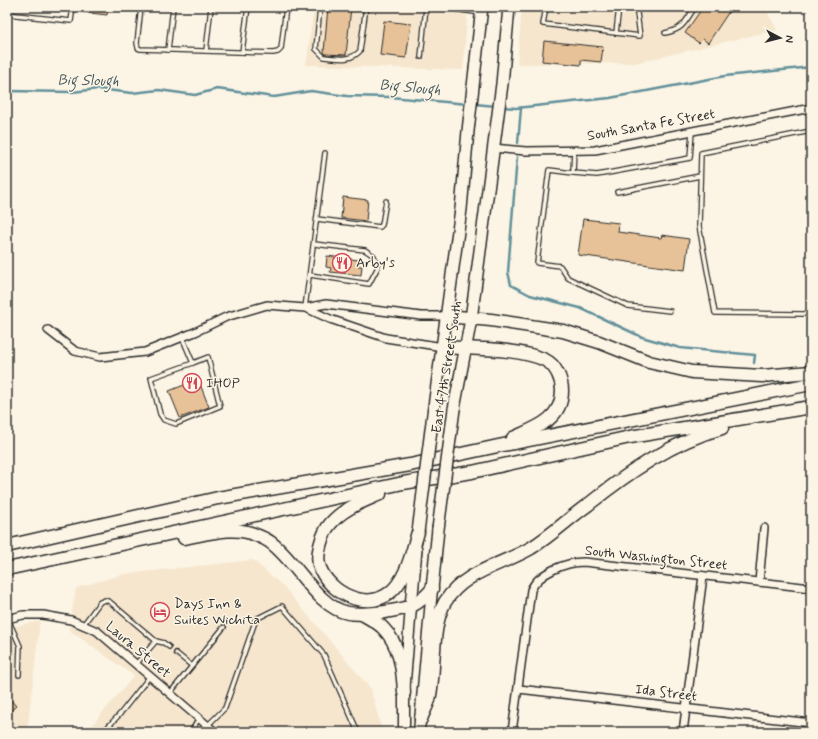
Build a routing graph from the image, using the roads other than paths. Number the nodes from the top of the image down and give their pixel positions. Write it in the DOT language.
graph roads {
  1 [pos="73,7"];
  2 [pos="141,7"];
  3 [pos="173,7"];
  4 [pos="211,7"];
  5 [pos="248,7"];
  6 [pos="286,7"];
  7 [pos="320,7"];
  8 [pos="366,7"];
  9 [pos="426,7"];
  10 [pos="440,7"];
  11 [pos="509,7"];
  12 [pos="546,7"];
  13 [pos="601,7"];
  14 [pos="613,7"];
  15 [pos="618,7"];
  16 [pos="633,7"];
  17 [pos="695,7"];
  18 [pos="452,8"];
  19 [pos="482,10"];
  20 [pos="7,14"];
  21 [pos="616,33"];
  22 [pos="665,33"];
  23 [pos="168,50"];
  24 [pos="206,51"];
  25 [pos="242,52"];
  26 [pos="421,57"];
  27 [pos="811,108"];
  28 [pos="692,131"];
  29 [pos="811,131"];
  30 [pos="493,148"];
  31 [pos="574,150"];
  32 [pos="326,153"];
  33 [pos="573,173"];
  34 [pos="700,176"];
  35 [pos="617,192"];
  36 [pos="386,202"];
  37 [pos="317,219"];
  38 [pos="314,244"];
  39 [pos="310,275"];
  40 [pos="305,308"];
  41 [pos="670,311"];
  42 [pos="811,312"];
  43 [pos="447,316"];
  44 [pos="471,319"];
  45 [pos="48,330"];
  46 [pos="182,337"];
  47 [pos="443,347"];
  48 [pos="465,348"];
  49 [pos="192,363"];
  50 [pos="811,372"];
  51 [pos="811,384"];
  52 [pos="811,407"];
  53 [pos="779,411"];
  54 [pos="498,446"];
  55 [pos="403,483"];
  56 [pos="764,528"];
  57 [pos="418,532"];
  58 [pos="7,546"];
  59 [pos="108,546"];
  60 [pos="7,569"];
  61 [pos="704,576"];
  62 [pos="759,582"];
  63 [pos="811,588"];
  64 [pos="432,589"];
  65 [pos="411,607"];
  66 [pos="362,614"];
  67 [pos="7,619"];
  68 [pos="82,625"];
  69 [pos="224,627"];
  70 [pos="156,641"];
  71 [pos="169,646"];
  72 [pos="176,653"];
  73 [pos="136,664"];
  74 [pos="192,666"];
  75 [pos="19,675"];
  76 [pos="150,676"];
  77 [pos="519,689"];
  78 [pos="170,693"];
  79 [pos="404,693"];
  80 [pos="686,708"];
  81 [pos="199,718"];
  82 [pos="421,719"];
  83 [pos="811,723"];
  84 [pos="208,725"];
  85 [pos="103,732"];
  86 [pos="191,732"];
  87 [pos="215,732"];
  88 [pos="358,732"];
  89 [pos="404,732"];
  90 [pos="419,732"];
  91 [pos="512,732"];
  92 [pos="683,732"];
  1 -- 20 [label="lane"];
  2 -- 23 [label="lane"];
  3 -- 23 [label="lane"];
  4 -- 24 [label="lane"];
  5 -- 25 [label="lane"];
  6 -- 25 [label="lane"];
  7 -- 8 [label="lane"];
  9 -- 26 [label="lane"];
  10 -- 18 [label="lane"];
  11 -- 30 [label="main road, East 47th Street South"];
  12 -- 21 [label="lane"];
  13 -- 14 [label="lane"];
  14 -- 15 [label="lane"];
  15 -- 21 [label="lane"];
  16 -- 21 [label="lane"];
  17 -- 22 [label="lane"];
  18 -- 19 [label="lane"];
  19 -- 43 [label="main road, East 47th Street South"];
  23 -- 24 [label="lane"];
  24 -- 25 [label="lane"];
  27 -- 28 [label="street, South Santa Fe Street"];
  28 -- 31 [label="street, South Santa Fe Street"];
  28 -- 33 [label="lane"];
  29 -- 34 [label="lane"];
  30 -- 31 [label="street, South Santa Fe Street"];
  30 -- 44 [label="main road, East 47th Street South"];
  31 -- 33 [label="lane"];
  32 -- 37 [label="lane"];
  33 -- 41 [label="lane"];
  34 -- 35 [label="lane"];
  34 -- 42 [label="lane"];
  36 -- 37 [label="lane"];
  37 -- 38 [label="lane"];
  38 -- 39 [label="lane"];
  38 -- 39 [label="lane"];
  39 -- 40 [label="lane"];
  40 -- 43 [label="street"];
  40 -- 46 [label="street"];
  40 -- 47 [label="street"];
  43 -- 44 [label="highway"];
  43 -- 47 [label="main road, East 47th Street South"];
  44 -- 48 [label="main road, East 47th Street South"];
  44 -- 50 [label="highway"];
  45 -- 46 [label="street"];
  46 -- 49 [label="lane"];
  47 -- 48 [label="highway"];
  47 -- 57 [label="main road, East 47th Street South, bridge"];
  48 -- 54 [label="highway"];
  48 -- 64 [label="main road, East 47th Street South, bridge"];
  49 -- 49 [label="lane"];
  51 -- 54 [label="highway"];
  52 -- 53 [label="highway"];
  53 -- 55 [label="highway"];
  53 -- 82 [label="highway"];
  54 -- 58 [label="highway"];
  55 -- 57 [label="highway"];
  55 -- 59 [label="highway"];
  56 -- 62 [label="street"];
  57 -- 65 [label="main road, East 47th Street South"];
  59 -- 60 [label="highway"];
  59 -- 66 [label="highway"];
  61 -- 62 [label="street, South Washington Street"];
  61 -- 77 [label="street, South Washington Street"];
  61 -- 80 [label="street"];
  62 -- 63 [label="street, South Washington Street"];
  64 -- 65 [label="highway"];
  64 -- 82 [label="main road, East 47th Street South"];
  65 -- 66 [label="highway"];
  65 -- 79 [label="main road, East 47th Street South"];
  66 -- 79 [label="highway"];
  67 -- 68 [label="street, Laura Street"];
  67 -- 75 [label="lane"];
  68 -- 70 [label="lane"];
  68 -- 73 [label="street, Laura Street"];
  69 -- 74 [label="lane"];
  70 -- 71 [label="lane"];
  70 -- 73 [label="lane"];
  72 -- 74 [label="lane"];
  73 -- 76 [label="street, Laura Street"];
  74 -- 78 [label="lane"];
  76 -- 78 [label="street, Laura Street"];
  76 -- 85 [label="lane"];
  77 -- 80 [label="street, Ida Street"];
  77 -- 91 [label="street, South Washington Street"];
  78 -- 81 [label="street, Laura Street"];
  79 -- 89 [label="main road, East 47th Street South"];
  80 -- 83 [label="street, Ida Street"];
  80 -- 92 [label="street"];
  81 -- 84 [label="street, Laura Street"];
  81 -- 86 [label="lane"];
  82 -- 90 [label="main road, East 47th Street South"];
  84 -- 87 [label="street, Laura Street"];
  84 -- 88 [label="lane"];
}
